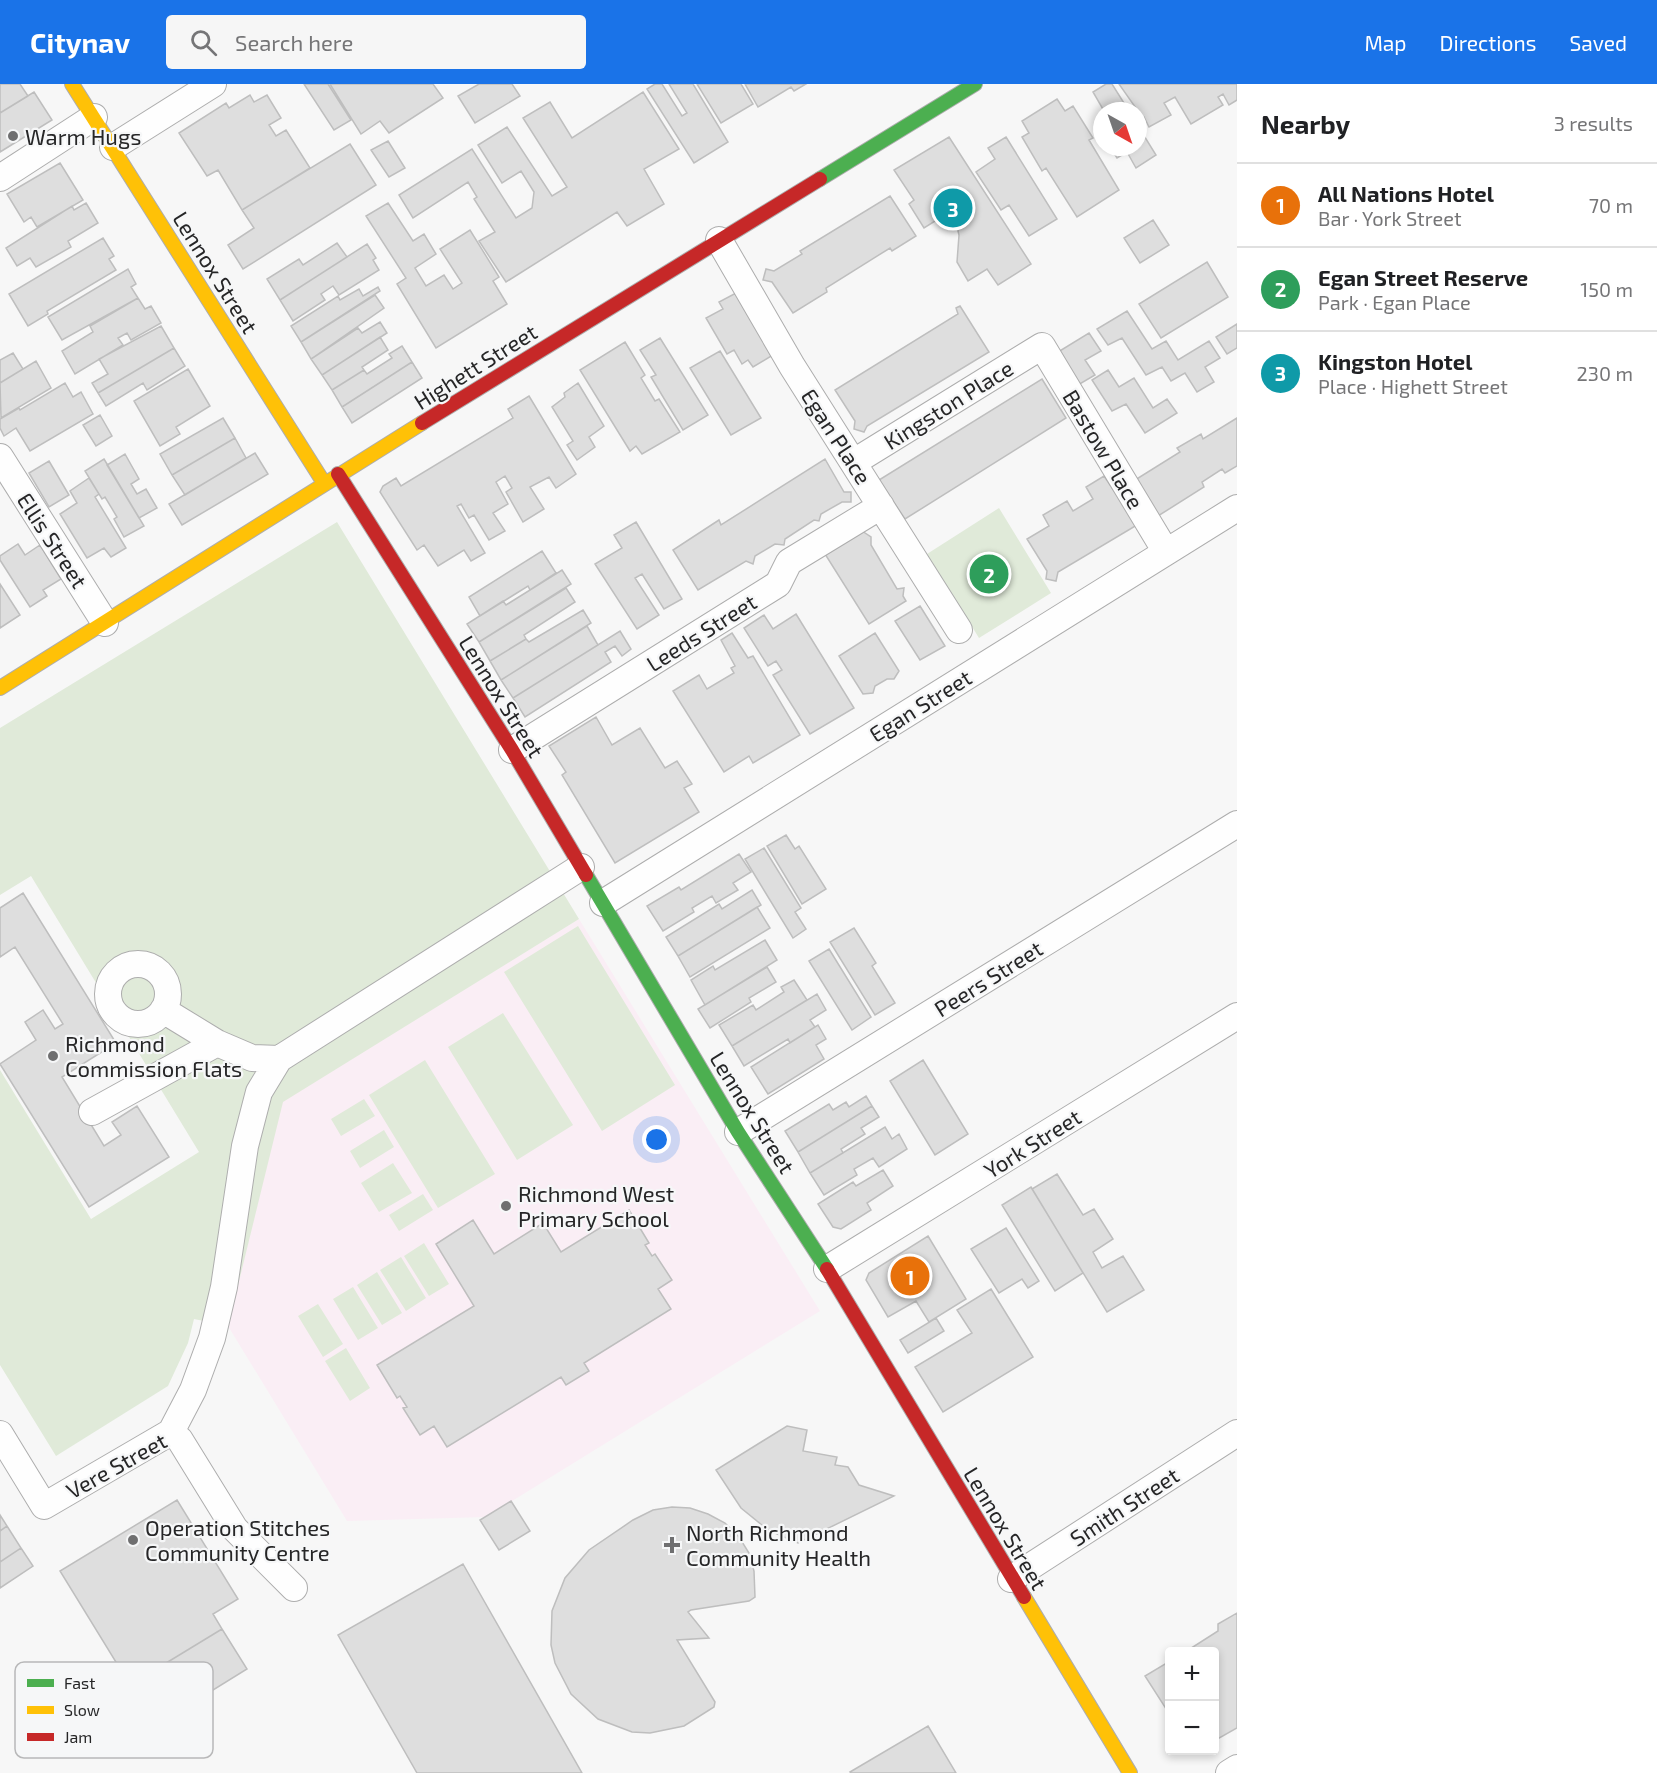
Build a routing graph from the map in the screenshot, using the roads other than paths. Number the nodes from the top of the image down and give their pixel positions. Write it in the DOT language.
graph roads {
  1 [pos="72,84"];
  2 [pos="213,84"];
  3 [pos="975,84"];
  4 [pos="94,117"];
  5 [pos="113,147"];
  6 [pos="0,178"];
  7 [pos="719,240"];
  8 [pos="1042,346"];
  9 [pos="0,457"];
  10 [pos="854,462"];
  11 [pos="339,474"];
  12 [pos="324,483"];
  13 [pos="881,506"];
  14 [pos="1237,508"];
  15 [pos="1166,552"];
  16 [pos="105,623"];
  17 [pos="959,630"];
  18 [pos="0,688"];
  19 [pos="512,750"];
  20 [pos="1237,824"];
  21 [pos="581,867"];
  22 [pos="603,903"];
  23 [pos="164,1010"];
  24 [pos="1237,1016"];
  25 [pos="217,1043"];
  26 [pos="279,1059"];
  27 [pos="92,1113"];
  28 [pos="738,1132"];
  29 [pos="827,1269"];
  30 [pos="171,1432"];
  31 [pos="1237,1433"];
  32 [pos="0,1434"];
  33 [pos="1011,1579"];
  34 [pos="294,1588"];
  35 [pos="1237,1768"];
  36 [pos="1130,1773"];
  37 [pos="1229,1773"];
  1 -- 4 [label="street, Lennox Street"];
  2 -- 5 [label="street"];
  3 -- 7 [label="street, Highett Street"];
  4 -- 5 [label="street, Lennox Street"];
  4 -- 6 [label="street"];
  5 -- 12 [label="street, Lennox Street"];
  7 -- 10 [label="street, Egan Place"];
  7 -- 11 [label="street, Highett Street"];
  8 -- 10 [label="street, Kingston Place"];
  8 -- 15 [label="street, Bastow Place"];
  9 -- 16 [label="street, Ellis Street"];
  10 -- 13 [label="street, Egan Place"];
  11 -- 12 [label="street, Highett Street"];
  11 -- 19 [label="street, Lennox Street"];
  12 -- 16 [label="street, Highett Street"];
  13 -- 17 [label="street, Egan Place"];
  13 -- 19 [label="street, Leeds Street"];
  14 -- 15 [label="street, Egan Street"];
  15 -- 22 [label="street, Egan Street"];
  16 -- 18 [label="street, Highett Street"];
  19 -- 21 [label="street, Lennox Street"];
  20 -- 28 [label="street, Peers Street"];
  21 -- 22 [label="street, Lennox Street"];
  21 -- 26 [label="street"];
  22 -- 28 [label="street, Lennox Street"];
  23 -- 25 [label="street"];
  24 -- 29 [label="street, York Street"];
  25 -- 26 [label="street"];
  25 -- 27 [label="street"];
  26 -- 30 [label="street"];
  28 -- 29 [label="street, Lennox Street"];
  29 -- 33 [label="street, Lennox Street"];
  30 -- 32 [label="street, Vere Street"];
  30 -- 34 [label="street, Vere Street"];
  31 -- 33 [label="street, Smith Street"];
  33 -- 36 [label="street, Lennox Street"];
  35 -- 37 [label="street"];
}
